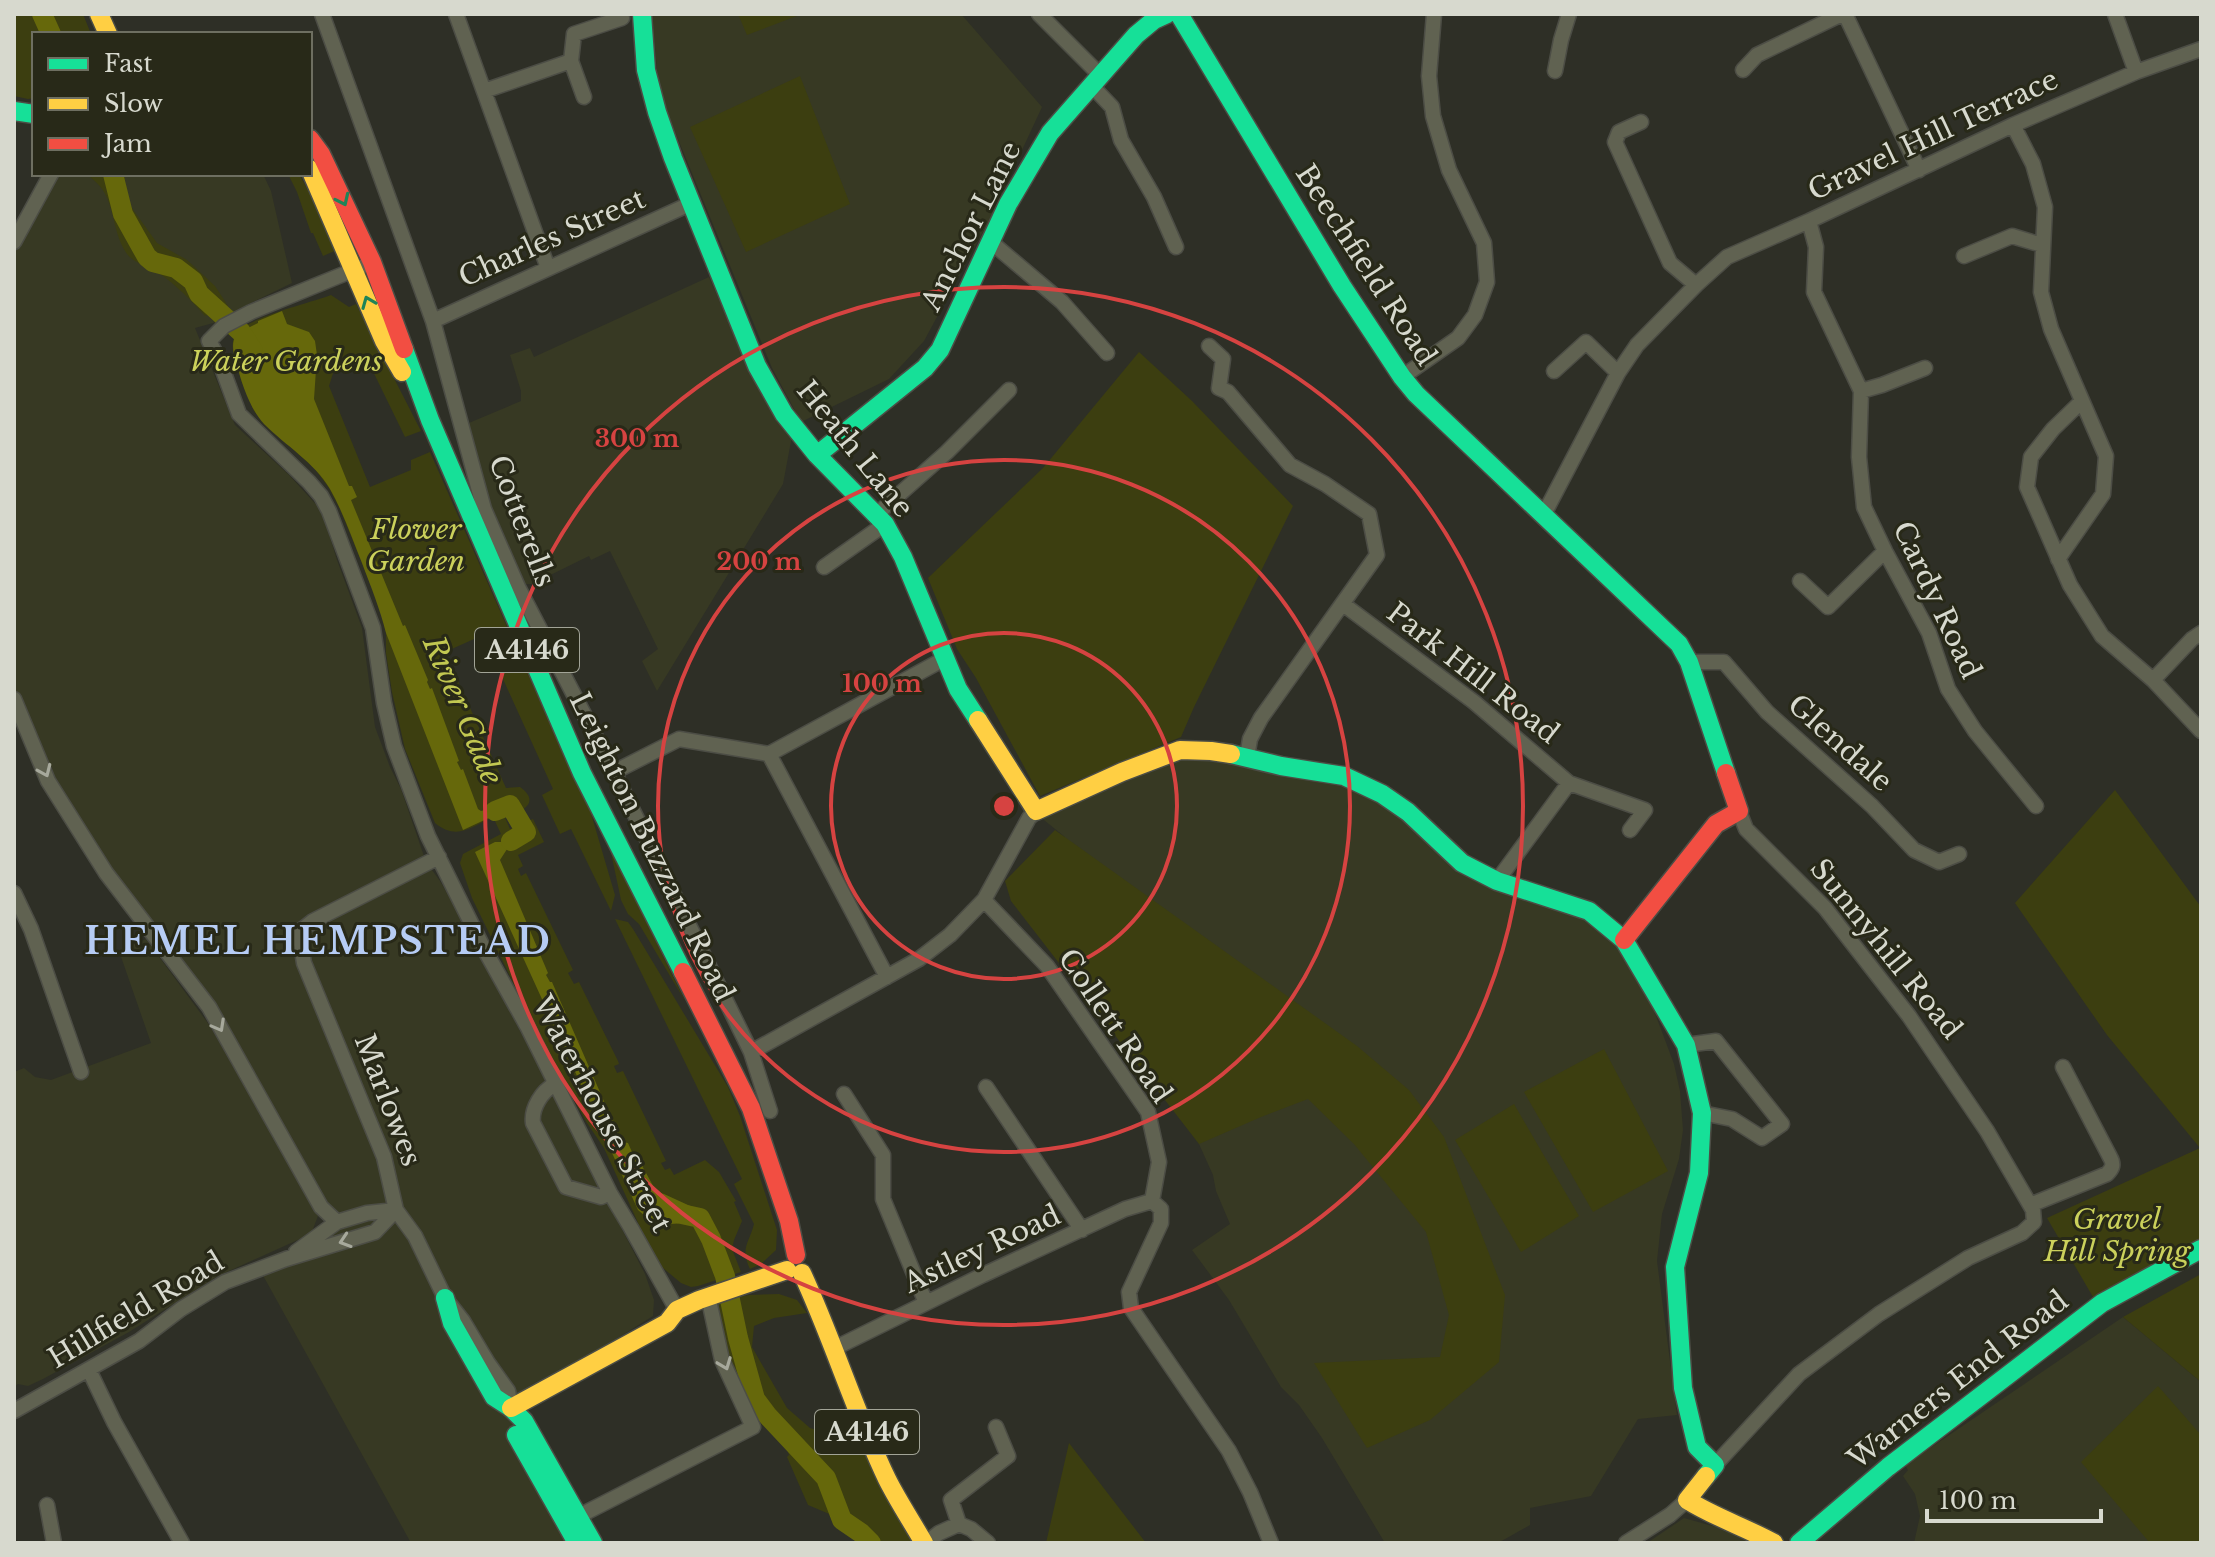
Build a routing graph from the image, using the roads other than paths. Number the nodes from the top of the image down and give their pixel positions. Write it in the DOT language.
graph roads {
  1 [pos="322,14"];
  2 [pos="456,14"];
  3 [pos="642,14"];
  4 [pos="1039,14"];
  5 [pos="1167,14"];
  6 [pos="1179,14"];
  7 [pos="1434,14"];
  8 [pos="1569,14"];
  9 [pos="1843,14"];
  10 [pos="2115,14"];
  11 [pos="622,18"];
  12 [pos="2201,49"];
  13 [pos="571,61"];
  14 [pos="1743,70"];
  15 [pos="1555,71"];
  16 [pos="2136,72"];
  17 [pos="1096,80"];
  18 [pos="484,91"];
  19 [pos="584,97"];
  20 [pos="1641,122"];
  21 [pos="2013,125"];
  22 [pos="312,142"];
  23 [pos="1919,170"];
  24 [pos="312,173"];
  25 [pos="50,176"];
  26 [pos="692,203"];
  27 [pos="1809,221"];
  28 [pos="14,242"];
  29 [pos="991,242"];
  30 [pos="2042,245"];
  31 [pos="1176,247"];
  32 [pos="1964,256"];
  33 [pos="364,266"];
  34 [pos="548,268"];
  35 [pos="1696,285"];
  36 [pos="433,321"];
  37 [pos="1209,346"];
  38 [pos="1107,353"];
  39 [pos="1925,368"];
  40 [pos="1554,371"];
  41 [pos="1618,373"];
  42 [pos="1402,377"];
  43 [pos="1009,390"];
  44 [pos="1861,391"];
  45 [pos="2082,401"];
  46 [pos="817,455"];
  47 [pos="1543,516"];
  48 [pos="880,520"];
  49 [pos="1885,551"];
  50 [pos="2058,559"];
  51 [pos="824,567"];
  52 [pos="1800,581"];
  53 [pos="1343,604"];
  54 [pos="2201,633"];
  55 [pos="944,659"];
  56 [pos="1689,662"];
  57 [pos="2153,680"];
  58 [pos="14,699"];
  59 [pos="20,728"];
  60 [pos="2201,731"];
  61 [pos="769,754"];
  62 [pos="1247,757"];
  63 [pos="614,772"];
  64 [pos="1569,783"];
  65 [pos="2036,806"];
  66 [pos="1036,811"];
  67 [pos="1739,811"];
  68 [pos="1630,830"];
  69 [pos="1959,854"];
  70 [pos="439,857"];
  71 [pos="657,864"];
  72 [pos="633,875"];
  73 [pos="1497,881"];
  74 [pos="14,893"];
  75 [pos="984,900"];
  76 [pos="1624,940"];
  77 [pos="887,977"];
  78 [pos="1686,1045"];
  79 [pos="751,1052"];
  80 [pos="2063,1067"];
  81 [pos="81,1072"];
  82 [pos="555,1084"];
  83 [pos="986,1087"];
  84 [pos="844,1094"];
  85 [pos="770,1111"];
  86 [pos="1702,1113"];
  87 [pos="610,1193"];
  88 [pos="1152,1201"];
  89 [pos="2030,1205"];
  90 [pos="396,1210"];
  91 [pos="337,1222"];
  92 [pos="1082,1230"];
  93 [pos="2201,1249"];
  94 [pos="286,1259"];
  95 [pos="795,1266"];
  96 [pos="712,1295"];
  97 [pos="445,1298"];
  98 [pos="926,1303"];
  99 [pos="677,1310"];
  100 [pos="835,1348"];
  101 [pos="89,1370"];
  102 [pos="511,1408"];
  103 [pos="14,1411"];
  104 [pos="996,1427"];
  105 [pos="1715,1465"];
  106 [pos="1687,1500"];
  107 [pos="47,1505"];
  108 [pos="579,1516"];
  109 [pos="959,1524"];
  110 [pos="54,1543"];
  111 [pos="182,1543"];
  112 [pos="577,1543"];
  113 [pos="593,1543"];
  114 [pos="925,1543"];
  115 [pos="988,1543"];
  116 [pos="1271,1543"];
  117 [pos="1626,1543"];
  118 [pos="1774,1543"];
  119 [pos="1799,1543"];
  1 -- 36 [label="street, Cotterells"];
  2 -- 18 [label="street"];
  3 -- 26 [label="street, Heath Lane"];
  4 -- 17 [label="street"];
  5 -- 17 [label="street, Anchor Lane"];
  6 -- 42 [label="street, Beechfield Road"];
  7 -- 42 [label="street"];
  8 -- 15 [label="street"];
  9 -- 14 [label="street"];
  9 -- 23 [label="street"];
  10 -- 16 [label="street"];
  11 -- 13 [label="street"];
  12 -- 16 [label="street, Gravel Hill Terrace"];
  13 -- 18 [label="street"];
  13 -- 19 [label="street"];
  16 -- 21 [label="street, Gravel Hill Terrace"];
  17 -- 29 [label="street, Anchor Lane"];
  17 -- 31 [label="street"];
  18 -- 34 [label="street"];
  20 -- 35 [label="street"];
  21 -- 23 [label="street, Gravel Hill Terrace"];
  21 -- 30 [label="street"];
  22 -- 33 [label="street, Leighton Buzzard Road / A4146, one-way"];
  23 -- 27 [label="street, Gravel Hill Terrace"];
  24 -- 33 [label="street, Leighton Buzzard Road / A4146"];
  25 -- 28 [label="street"];
  26 -- 34 [label="street, Charles Street"];
  26 -- 46 [label="street, Heath Lane"];
  27 -- 35 [label="street, Gravel Hill Terrace"];
  27 -- 44 [label="street, Cardy Road"];
  29 -- 38 [label="street"];
  29 -- 46 [label="street, Anchor Lane"];
  30 -- 32 [label="street"];
  30 -- 45 [label="street"];
  33 -- 70 [label="street, Waterhouse Street"];
  33 -- 72 [label="street, Leighton Buzzard Road / A4146"];
  34 -- 36 [label="street, Charles Street"];
  35 -- 41 [label="street, Gravel Hill Terrace"];
  36 -- 63 [label="street, Cotterells"];
  37 -- 53 [label="street"];
  39 -- 44 [label="street"];
  40 -- 41 [label="street"];
  41 -- 47 [label="street, Gravel Hill Terrace"];
  42 -- 47 [label="street, Beechfield Road"];
  43 -- 48 [label="street"];
  44 -- 49 [label="street, Cardy Road"];
  45 -- 50 [label="street"];
  45 -- 50 [label="street"];
  46 -- 48 [label="street, Heath Lane"];
  47 -- 56 [label="street, Beechfield Road"];
  48 -- 51 [label="street"];
  48 -- 55 [label="street, Heath Lane"];
  49 -- 52 [label="street"];
  49 -- 65 [label="street, Cardy Road"];
  50 -- 57 [label="street"];
  53 -- 62 [label="street"];
  53 -- 64 [label="street, Park Hill Road"];
  54 -- 57 [label="street"];
  55 -- 61 [label="street"];
  55 -- 66 [label="street, Heath Lane"];
  56 -- 67 [label="street, Sunnyhill Road"];
  56 -- 69 [label="street, Glendale"];
  57 -- 60 [label="street"];
  58 -- 59 [label="street"];
  59 -- 91 [label="street, one-way"];
  61 -- 63 [label="street"];
  61 -- 77 [label="street"];
  62 -- 66 [label="street"];
  62 -- 73 [label="street"];
  63 -- 71 [label="street, Cotterells"];
  64 -- 68 [label="street, Park Hill Road"];
  64 -- 73 [label="street, Park Hill Road"];
  66 -- 75 [label="street"];
  67 -- 76 [label="street"];
  67 -- 89 [label="street, Sunnyhill Road"];
  70 -- 82 [label="street, Waterhouse Street"];
  70 -- 90 [label="street, Marlowes"];
  71 -- 72 [label="street"];
  71 -- 79 [label="street, Cotterells"];
  72 -- 95 [label="street, Leighton Buzzard Road / A4146"];
  73 -- 76 [label="street"];
  74 -- 81 [label="street"];
  75 -- 77 [label="street"];
  75 -- 88 [label="street, Collett Road"];
  76 -- 78 [label="street"];
  77 -- 79 [label="street"];
  78 -- 86 [label="street"];
  78 -- 86 [label="street"];
  79 -- 85 [label="street, Cotterells"];
  80 -- 89 [label="street"];
  82 -- 87 [label="street, Waterhouse Street"];
  82 -- 87 [label="street"];
  83 -- 92 [label="street"];
  84 -- 98 [label="street"];
  86 -- 105 [label="street"];
  87 -- 99 [label="street, Waterhouse Street"];
  88 -- 92 [label="street, Astley Road"];
  88 -- 116 [label="street, Collett Road"];
  89 -- 105 [label="street, Sunnyhill Road"];
  90 -- 91 [label="street, Hillfield Road"];
  90 -- 94 [label="street, Hillfield Road, one-way"];
  90 -- 97 [label="street, Marlowes"];
  91 -- 94 [label="street, Hillfield Road"];
  92 -- 98 [label="street, Astley Road"];
  93 -- 119 [label="street, Warners End Road"];
  94 -- 101 [label="street, Hillfield Road"];
  95 -- 96 [label="street"];
  95 -- 100 [label="street, Leighton Buzzard Road / A4146"];
  96 -- 99 [label="street"];
  96 -- 108 [label="street, one-way"];
  97 -- 102 [label="street, Marlowes"];
  98 -- 100 [label="street, Astley Road"];
  99 -- 102 [label="street"];
  100 -- 114 [label="street, Leighton Buzzard Road / A4146"];
  101 -- 103 [label="street, Hillfield Road"];
  101 -- 111 [label="street"];
  102 -- 108 [label="street, Marlowes"];
  102 -- 112 [label="street, Marlowes"];
  104 -- 109 [label="street"];
  105 -- 106 [label="street"];
  106 -- 117 [label="street"];
  106 -- 118 [label="street"];
  107 -- 110 [label="street"];
  108 -- 113 [label="street, Marlowes"];
  109 -- 114 [label="street"];
  109 -- 115 [label="street"];
}
